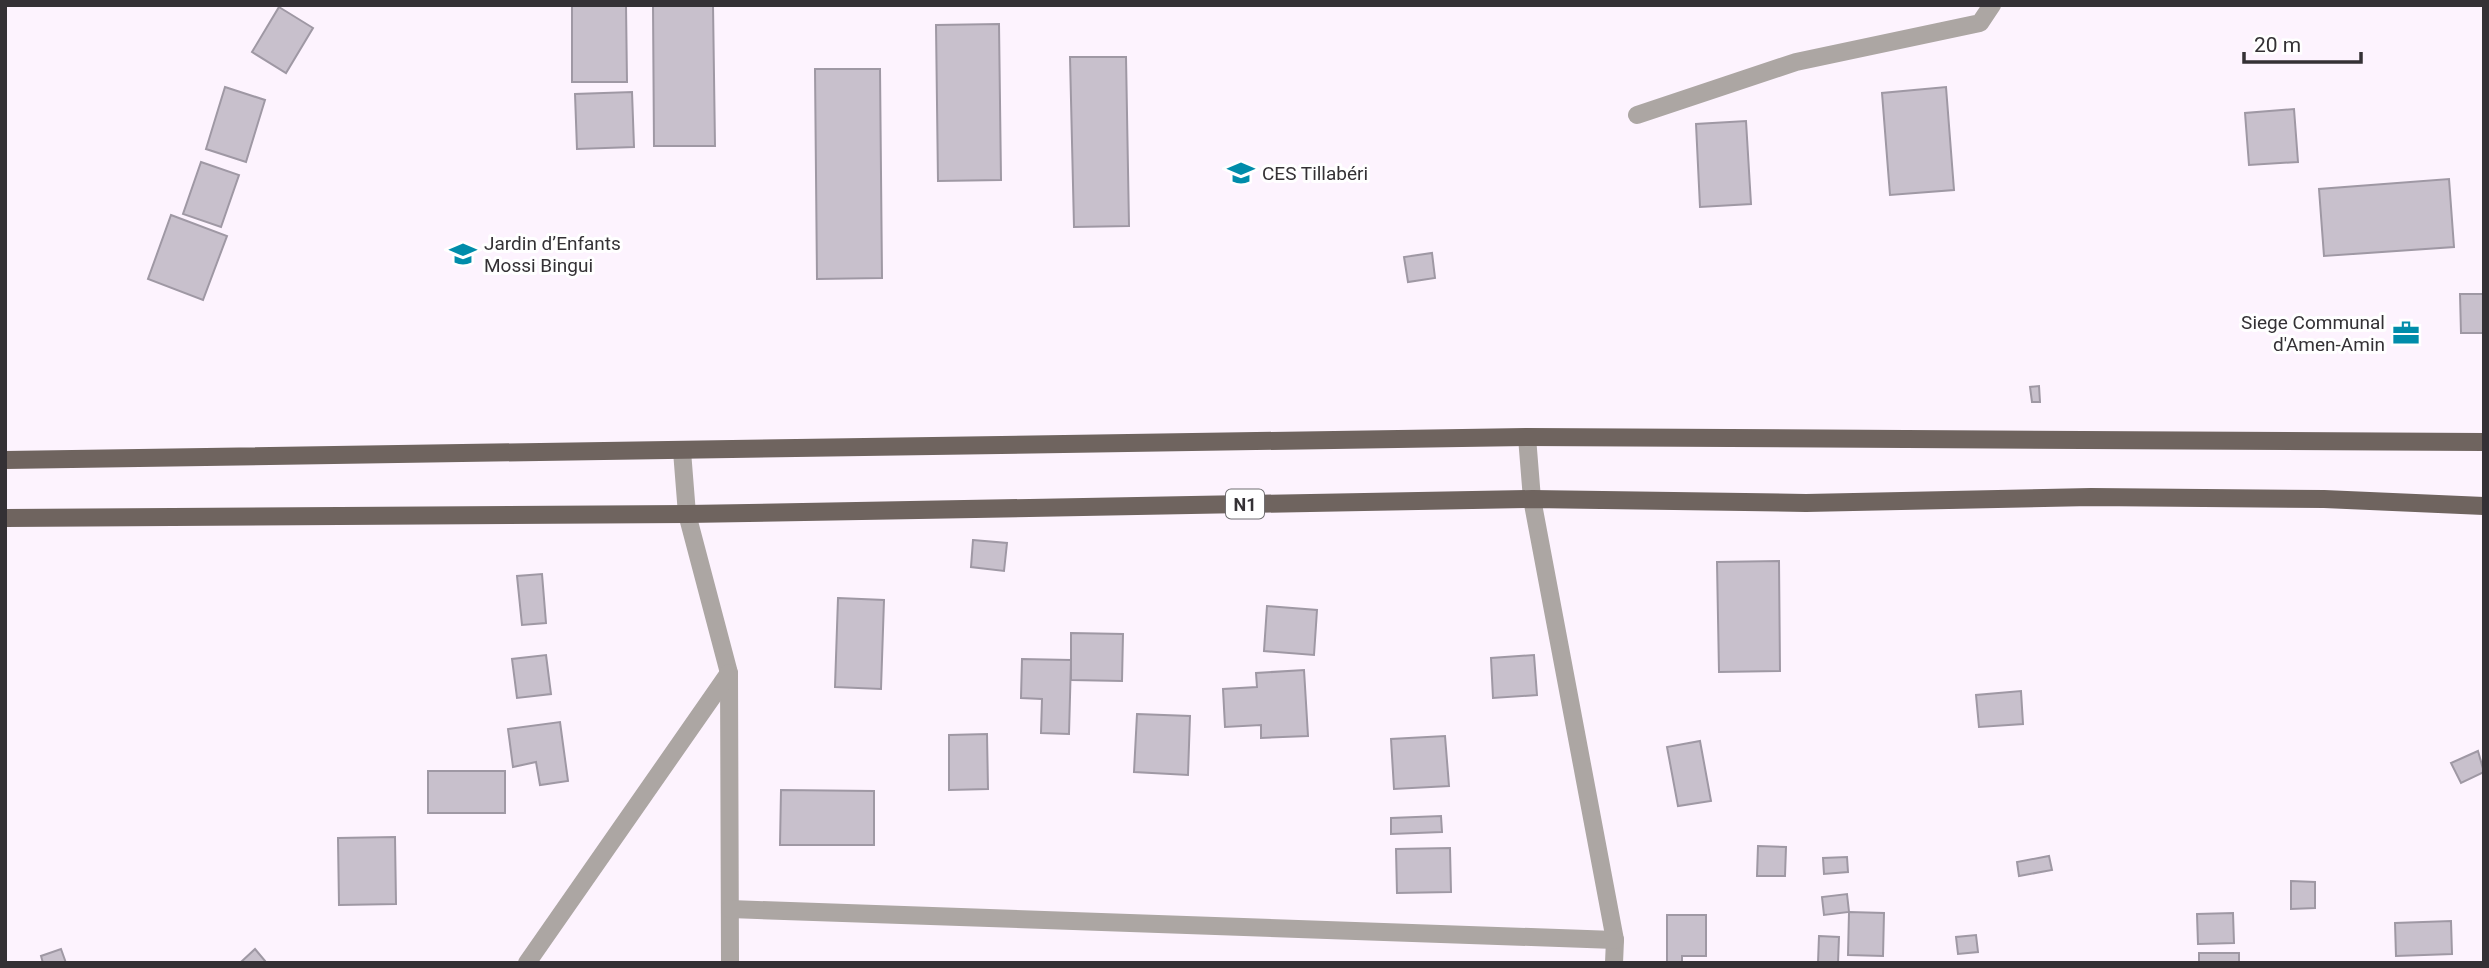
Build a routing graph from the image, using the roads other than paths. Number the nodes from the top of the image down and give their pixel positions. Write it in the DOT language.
graph roads {
  1 [pos="1992,5"];
  2 [pos="1637,115"];
  3 [pos="1527,437"];
  4 [pos="2484,442"];
  5 [pos="682,451"];
  6 [pos="5,460"];
  7 [pos="1532,499"];
  8 [pos="2484,506"];
  9 [pos="687,514"];
  10 [pos="5,518"];
  11 [pos="729,673"];
  12 [pos="730,909"];
  13 [pos="1615,940"];
  14 [pos="527,963"];
  15 [pos="730,963"];
  16 [pos="1614,963"];
  1 -- 2 [label="street"];
  3 -- 4 [label="main road"];
  3 -- 5 [label="main road"];
  3 -- 7 [label="street"];
  5 -- 6 [label="main road"];
  5 -- 9 [label="street"];
  7 -- 8 [label="main road, N1"];
  7 -- 9 [label="main road, N1"];
  7 -- 13 [label="street"];
  9 -- 10 [label="main road, N1"];
  9 -- 11 [label="street"];
  11 -- 12 [label="street"];
  11 -- 14 [label="street"];
  12 -- 13 [label="street"];
  12 -- 15 [label="street"];
  13 -- 16 [label="street"];
}
